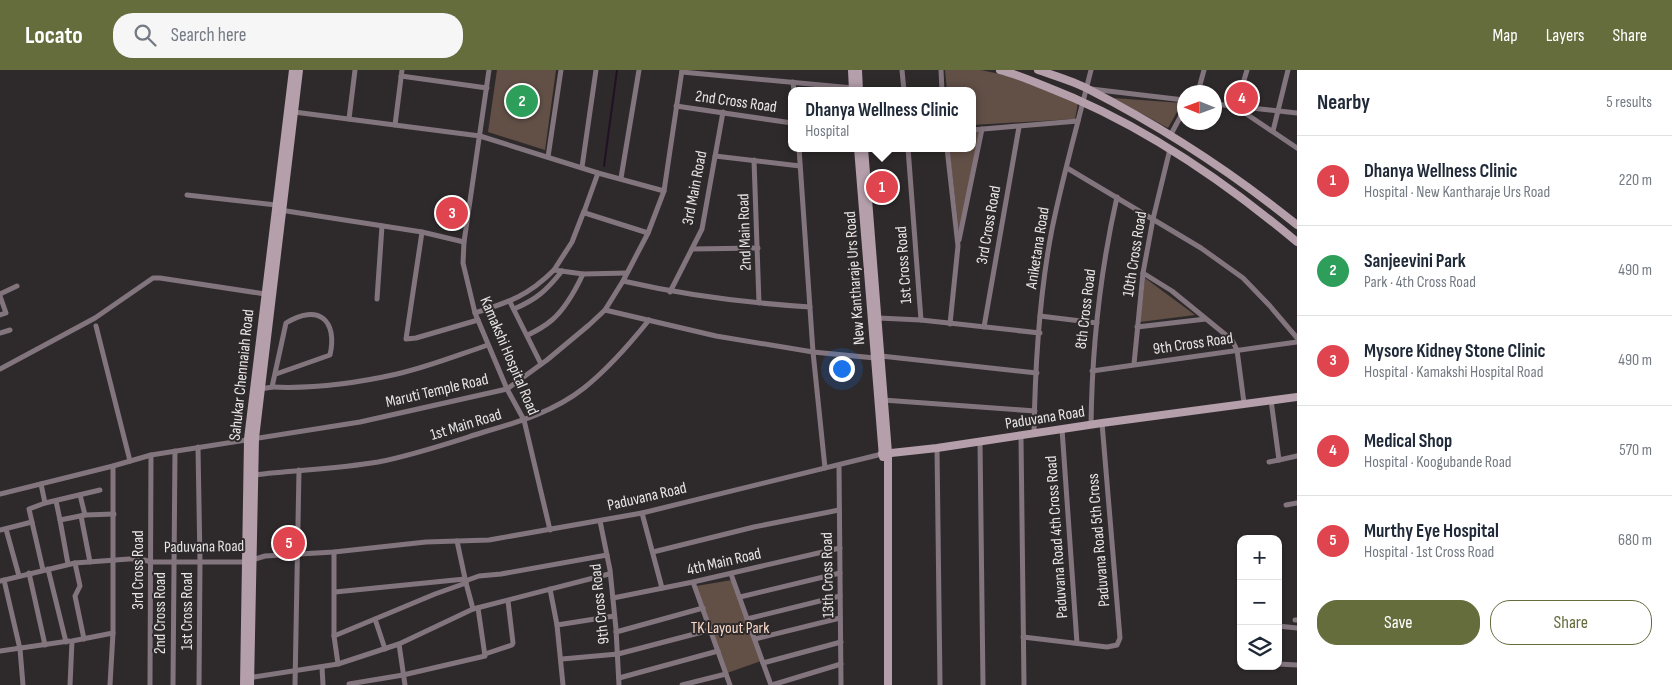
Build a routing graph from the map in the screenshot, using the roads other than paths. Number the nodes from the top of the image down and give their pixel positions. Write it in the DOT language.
graph roads {
  1 [pos="293,70"];
  2 [pos="299,70"];
  3 [pos="355,70"];
  4 [pos="489,70"];
  5 [pos="561,70"];
  6 [pos="596,70"];
  7 [pos="639,70"];
  8 [pos="852,70"];
  9 [pos="858,70"];
  10 [pos="902,70"];
  11 [pos="941,70"];
  12 [pos="1000,70"];
  13 [pos="1038,70"];
  14 [pos="1091,70"];
  15 [pos="1204,70"];
  16 [pos="1246,70"];
  17 [pos="1288,70"];
  18 [pos="682,71"];
  19 [pos="402,73"];
  20 [pos="793,82"];
  21 [pos="1200,85"];
  22 [pos="794,87"];
  23 [pos="832,87"];
  24 [pos="855,87"];
  25 [pos="855,87"];
  26 [pos="904,87"];
  27 [pos="942,87"];
  28 [pos="487,88"];
  29 [pos="1087,88"];
  30 [pos="1177,99"];
  31 [pos="1083,100"];
  32 [pos="1222,105"];
  33 [pos="676,106"];
  34 [pos="1236,107"];
  35 [pos="1278,111"];
  36 [pos="294,112"];
  37 [pos="723,112"];
  38 [pos="1297,113"];
  39 [pos="349,119"];
  40 [pos="1078,121"];
  41 [pos="788,122"];
  42 [pos="1177,123"];
  43 [pos="395,125"];
  44 [pos="1018,127"];
  45 [pos="982,129"];
  46 [pos="976,130"];
  47 [pos="1273,132"];
  48 [pos="480,136"];
  49 [pos="1170,136"];
  50 [pos="1297,148"];
  51 [pos="1170,149"];
  52 [pos="798,152"];
  53 [pos="858,152"];
  54 [pos="864,152"];
  55 [pos="908,152"];
  56 [pos="947,152"];
  57 [pos="715,156"];
  58 [pos="548,157"];
  59 [pos="754,160"];
  60 [pos="800,166"];
  61 [pos="582,167"];
  62 [pos="1067,168"];
  63 [pos="598,173"];
  64 [pos="621,178"];
  65 [pos="664,191"];
  66 [pos="187,196"];
  67 [pos="1117,198"];
  68 [pos="278,208"];
  69 [pos="584,211"];
  70 [pos="1153,219"];
  71 [pos="1297,225"];
  72 [pos="382,226"];
  73 [pos="422,232"];
  74 [pos="648,232"];
  75 [pos="464,242"];
  76 [pos="1297,242"];
  77 [pos="958,246"];
  78 [pos="758,248"];
  79 [pos="692,249"];
  80 [pos="554,270"];
  81 [pos="562,271"];
  82 [pos="627,273"];
  83 [pos="584,274"];
  84 [pos="1143,274"];
  85 [pos="623,281"];
  86 [pos="17,286"];
  87 [pos="670,292"];
  88 [pos="265,294"];
  89 [pos="0,295"];
  90 [pos="377,299"];
  91 [pos="510,302"];
  92 [pos="759,304"];
  93 [pos="810,307"];
  94 [pos="514,309"];
  95 [pos="605,310"];
  96 [pos="475,314"];
  97 [pos="0,315"];
  98 [pos="1040,316"];
  99 [pos="878,318"];
  100 [pos="1206,318"];
  101 [pos="478,320"];
  102 [pos="649,320"];
  103 [pos="921,320"];
  104 [pos="1097,323"];
  105 [pos="950,324"];
  106 [pos="96,326"];
  107 [pos="984,327"];
  108 [pos="1138,327"];
  109 [pos="10,330"];
  110 [pos="0,333"];
  111 [pos="1040,333"];
  112 [pos="528,335"];
  113 [pos="1297,338"];
  114 [pos="1297,342"];
  115 [pos="488,345"];
  116 [pos="1237,350"];
  117 [pos="813,352"];
  118 [pos="878,357"];
  119 [pos="541,364"];
  120 [pos="1134,364"];
  121 [pos="0,369"];
  122 [pos="1092,371"];
  123 [pos="1037,373"];
  124 [pos="276,374"];
  125 [pos="272,387"];
  126 [pos="261,388"];
  127 [pos="507,388"];
  128 [pos="1297,397"];
  129 [pos="883,400"];
  130 [pos="1271,400"];
  131 [pos="1244,404"];
  132 [pos="1035,412"];
  133 [pos="524,420"];
  134 [pos="1102,423"];
  135 [pos="1091,425"];
  136 [pos="1062,429"];
  137 [pos="1034,434"];
  138 [pos="1021,436"];
  139 [pos="251,438"];
  140 [pos="980,442"];
  141 [pos="198,447"];
  142 [pos="937,448"];
  143 [pos="175,452"];
  144 [pos="885,453"];
  145 [pos="151,455"];
  146 [pos="1297,456"];
  147 [pos="1280,460"];
  148 [pos="130,461"];
  149 [pos="1269,462"];
  150 [pos="839,465"];
  151 [pos="113,466"];
  152 [pos="825,468"];
  153 [pos="298,470"];
  154 [pos="254,475"];
  155 [pos="41,484"];
  156 [pos="100,490"];
  157 [pos="0,494"];
  158 [pos="80,495"];
  159 [pos="56,501"];
  160 [pos="45,504"];
  161 [pos="1297,504"];
  162 [pos="1286,505"];
  163 [pos="839,510"];
  164 [pos="642,513"];
  165 [pos="114,514"];
  166 [pos="83,516"];
  167 [pos="60,520"];
  168 [pos="32,522"];
  169 [pos="600,522"];
  170 [pos="3,530"];
  171 [pos="550,530"];
  172 [pos="457,541"];
  173 [pos="840,548"];
  174 [pos="334,552"];
  175 [pos="653,552"];
  176 [pos="297,554"];
  177 [pos="607,555"];
  178 [pos="114,561"];
  179 [pos="249,561"];
  180 [pos="90,562"];
  181 [pos="151,562"];
  182 [pos="173,562"];
  183 [pos="200,562"];
  184 [pos="75,563"];
  185 [pos="68,564"];
  186 [pos="45,570"];
  187 [pos="29,573"];
  188 [pos="840,573"];
  189 [pos="610,574"];
  190 [pos="731,574"];
  191 [pos="19,576"];
  192 [pos="2,580"];
  193 [pos="465,581"];
  194 [pos="694,582"];
  195 [pos="662,588"];
  196 [pos="550,589"];
  197 [pos="335,592"];
  198 [pos="840,596"];
  199 [pos="740,597"];
  200 [pos="613,598"];
  201 [pos="508,601"];
  202 [pos="702,608"];
  203 [pos="476,609"];
  204 [pos="614,616"];
  205 [pos="840,618"];
  206 [pos="376,619"];
  207 [pos="747,619"];
  208 [pos="557,625"];
  209 [pos="1282,626"];
  210 [pos="1297,628"];
  211 [pos="710,630"];
  212 [pos="616,632"];
  213 [pos="113,633"];
  214 [pos="334,636"];
  215 [pos="1023,637"];
  216 [pos="84,639"];
  217 [pos="755,639"];
  218 [pos="69,641"];
  219 [pos="841,642"];
  220 [pos="1077,643"];
  221 [pos="399,644"];
  222 [pos="44,646"];
  223 [pos="20,649"];
  224 [pos="385,649"];
  225 [pos="0,651"];
  226 [pos="718,651"];
  227 [pos="486,654"];
  228 [pos="618,654"];
  229 [pos="562,659"];
  230 [pos="763,663"];
  231 [pos="338,664"];
  232 [pos="841,664"];
  233 [pos="1282,664"];
  234 [pos="1297,665"];
  235 [pos="322,667"];
  236 [pos="296,670"];
  237 [pos="726,674"];
  238 [pos="403,675"];
  239 [pos="619,678"];
  240 [pos="247,682"];
  241 [pos="349,684"];
  242 [pos="23,685"];
  243 [pos="70,685"];
  244 [pos="110,685"];
  245 [pos="150,685"];
  246 [pos="173,685"];
  247 [pos="199,685"];
  248 [pos="295,685"];
  249 [pos="323,685"];
  250 [pos="405,685"];
  251 [pos="563,685"];
  252 [pos="619,685"];
  253 [pos="682,685"];
  254 [pos="730,685"];
  255 [pos="771,685"];
  256 [pos="841,685"];
  257 [pos="888,685"];
  258 [pos="940,685"];
  259 [pos="983,685"];
  260 [pos="1024,685"];
  1 -- 68 [label="main road, Sahukar Chennaiah Road"];
  2 -- 36 [label="main road, Sahukar Chennaiah Road"];
  3 -- 39 [label="street"];
  4 -- 28 [label="street, Kamakshi Hospital Road"];
  5 -- 58 [label="street"];
  6 -- 61 [label="street"];
  7 -- 64 [label="street"];
  8 -- 24 [label="main road"];
  9 -- 25 [label="main road"];
  10 -- 26 [label="street"];
  11 -- 27 [label="street"];
  12 -- 31 [label="main road"];
  13 -- 29 [label="main road"];
  14 -- 29 [label="street, Aniketana Road"];
  15 -- 21 [label="street"];
  16 -- 34 [label="street"];
  17 -- 35 [label="street"];
  18 -- 20 [label="street"];
  18 -- 33 [label="street, Maruti Temple Road"];
  19 -- 28 [label="street"];
  19 -- 43 [label="street"];
  20 -- 22 [label="street"];
  20 -- 23 [label="street"];
  28 -- 48 [label="street, Kamakshi Hospital Road"];
  29 -- 30 [label="street"];
  29 -- 31 [label="street, Aniketana Road"];
  29 -- 49 [label="main road"];
  31 -- 40 [label="street, Aniketana Road"];
  31 -- 51 [label="main road"];
  32 -- 34 [label="street"];
  33 -- 37 [label="street, 2nd Cross Road"];
  33 -- 65 [label="street, Maruti Temple Road"];
  34 -- 35 [label="street"];
  34 -- 47 [label="street"];
  35 -- 38 [label="street"];
  35 -- 47 [label="street"];
  36 -- 39 [label="street"];
  36 -- 68 [label="main road, Sahukar Chennaiah Road"];
  37 -- 41 [label="street, 2nd Cross Road"];
  37 -- 57 [label="street, 3rd Main Road"];
  39 -- 43 [label="street"];
  40 -- 44 [label="street"];
  40 -- 62 [label="street, Aniketana Road"];
  42 -- 49 [label="street"];
  43 -- 48 [label="street"];
  44 -- 45 [label="street"];
  44 -- 107 [label="street, 3rd Cross Road"];
  45 -- 46 [label="street"];
  45 -- 77 [label="street"];
  47 -- 50 [label="street"];
  48 -- 58 [label="street"];
  48 -- 75 [label="street, Kamakshi Hospital Road"];
  49 -- 71 [label="main road"];
  51 -- 70 [label="street, 10th Cross Road"];
  51 -- 76 [label="main road"];
  52 -- 60 [label="street"];
  53 -- 118 [label="main road, New Kantharaje Urs Road"];
  54 -- 99 [label="main road, New Kantharaje Urs Road"];
  55 -- 103 [label="street, 1st Cross Road"];
  56 -- 77 [label="street"];
  57 -- 59 [label="street"];
  57 -- 79 [label="street, 3rd Main Road"];
  58 -- 61 [label="street"];
  59 -- 60 [label="street"];
  59 -- 78 [label="street, 2nd Main Road"];
  60 -- 93 [label="street"];
  61 -- 63 [label="street"];
  62 -- 67 [label="street"];
  62 -- 98 [label="street, Aniketana Road"];
  63 -- 64 [label="street"];
  63 -- 69 [label="street"];
  64 -- 65 [label="street"];
  65 -- 74 [label="street, Maruti Temple Road"];
  66 -- 68 [label="street"];
  67 -- 70 [label="street"];
  67 -- 104 [label="street, 8th Cross Road"];
  68 -- 72 [label="street"];
  68 -- 88 [label="main road, Sahukar Chennaiah Road"];
  68 -- 126 [label="main road, Sahukar Chennaiah Road"];
  69 -- 74 [label="street"];
  69 -- 80 [label="street"];
  70 -- 84 [label="street, 10th Cross Road"];
  70 -- 113 [label="street"];
  72 -- 73 [label="street"];
  72 -- 90 [label="street"];
  73 -- 75 [label="street"];
  73 -- 101 [label="street"];
  74 -- 82 [label="street, Maruti Temple Road"];
  75 -- 96 [label="street, Kamakshi Hospital Road"];
  77 -- 105 [label="street"];
  78 -- 79 [label="street"];
  78 -- 92 [label="street, 2nd Main Road"];
  79 -- 87 [label="street, 3rd Main Road"];
  80 -- 81 [label="street"];
  80 -- 91 [label="street"];
  81 -- 83 [label="street"];
  81 -- 94 [label="street"];
  82 -- 83 [label="street"];
  82 -- 85 [label="street, Maruti Temple Road"];
  83 -- 112 [label="street"];
  84 -- 100 [label="street"];
  84 -- 108 [label="street, 10th Cross Road"];
  85 -- 87 [label="street"];
  85 -- 95 [label="street, Maruti Temple Road"];
  86 -- 89 [label="street"];
  87 -- 92 [label="street"];
  88 -- 121 [label="street"];
  88 -- 139 [label="main road, Sahukar Chennaiah Road"];
  89 -- 97 [label="street"];
  91 -- 94 [label="street"];
  91 -- 96 [label="street"];
  92 -- 93 [label="street"];
  93 -- 117 [label="street"];
  94 -- 112 [label="street"];
  95 -- 102 [label="street"];
  95 -- 119 [label="street, Maruti Temple Road"];
  96 -- 101 [label="street, Kamakshi Hospital Road"];
  98 -- 104 [label="street"];
  98 -- 111 [label="street, Aniketana Road"];
  99 -- 103 [label="street"];
  99 -- 118 [label="main road, New Kantharaje Urs Road"];
  100 -- 108 [label="street"];
  100 -- 116 [label="street"];
  101 -- 115 [label="street, Kamakshi Hospital Road"];
  102 -- 117 [label="street"];
  102 -- 133 [label="street, 1st Main Road"];
  103 -- 105 [label="street"];
  104 -- 122 [label="street, 8th Cross Road"];
  105 -- 107 [label="street"];
  106 -- 148 [label="street"];
  107 -- 111 [label="street"];
  108 -- 120 [label="street, 10th Cross Road"];
  109 -- 110 [label="street"];
  111 -- 123 [label="street, Aniketana Road"];
  112 -- 119 [label="street"];
  114 -- 116 [label="street, 9th Cross Road"];
  115 -- 125 [label="street"];
  115 -- 127 [label="street, Kamakshi Hospital Road"];
  116 -- 120 [label="street, 9th Cross Road"];
  116 -- 131 [label="street"];
  117 -- 118 [label="street"];
  117 -- 152 [label="street"];
  118 -- 123 [label="street"];
  118 -- 129 [label="main road, New Kantharaje Urs Road"];
  118 -- 144 [label="main road, New Kantharaje Urs Road"];
  119 -- 127 [label="street, Maruti Temple Road"];
  120 -- 122 [label="street, 9th Cross Road"];
  122 -- 135 [label="street, 8th Cross Road"];
  123 -- 132 [label="street, Aniketana Road"];
  124 -- 124 [label="street"];
  124 -- 125 [label="street"];
  125 -- 126 [label="street"];
  126 -- 139 [label="main road, Sahukar Chennaiah Road"];
  127 -- 133 [label="street, Kamakshi Hospital Road"];
  127 -- 139 [label="street, Maruti Temple Road"];
  128 -- 130 [label="main road, Paduvana Road"];
  129 -- 132 [label="street"];
  129 -- 144 [label="main road, New Kantharaje Urs Road"];
  130 -- 131 [label="main road, Paduvana Road"];
  130 -- 147 [label="street"];
  131 -- 134 [label="main road, Paduvana Road"];
  132 -- 137 [label="street, Aniketana Road"];
  133 -- 153 [label="street, 1st Main Road"];
  133 -- 171 [label="street, Kamakshi Hospital Road"];
  134 -- 135 [label="main road, Paduvana Road"];
  134 -- 220 [label="street, Paduvana Road 5th Cross"];
  135 -- 136 [label="main road, Paduvana Road"];
  136 -- 137 [label="main road, Paduvana Road"];
  136 -- 220 [label="street, Paduvana Road 4th Cross Road"];
  137 -- 138 [label="main road, Paduvana Road"];
  138 -- 140 [label="main road, Paduvana Road"];
  138 -- 215 [label="street"];
  139 -- 141 [label="street, Maruti Temple Road"];
  139 -- 154 [label="main road, Sahukar Chennaiah Road"];
  139 -- 179 [label="main road, Sahukar Chennaiah Road"];
  140 -- 142 [label="main road, Paduvana Road"];
  140 -- 259 [label="street"];
  141 -- 143 [label="street, Maruti Temple Road"];
  141 -- 183 [label="street, 1st Cross Road"];
  142 -- 144 [label="main road, Paduvana Road"];
  142 -- 258 [label="street"];
  143 -- 145 [label="street, Maruti Temple Road"];
  143 -- 182 [label="street, 2nd Cross Road"];
  144 -- 150 [label="street, Paduvana Road"];
  144 -- 257 [label="main road, New Kantharaje Urs Road"];
  145 -- 148 [label="street, Maruti Temple Road"];
  145 -- 181 [label="street, 3rd Cross Road"];
  146 -- 147 [label="street"];
  147 -- 149 [label="street"];
  148 -- 151 [label="street, Maruti Temple Road"];
  150 -- 152 [label="street, Paduvana Road"];
  150 -- 163 [label="street, 13th Cross Road"];
  151 -- 155 [label="street, Maruti Temple Road"];
  151 -- 165 [label="street"];
  152 -- 164 [label="street, Paduvana Road"];
  153 -- 154 [label="street, 1st Main Road"];
  153 -- 176 [label="street"];
  154 -- 179 [label="main road, Sahukar Chennaiah Road"];
  155 -- 157 [label="street, Maruti Temple Road"];
  155 -- 160 [label="street"];
  156 -- 158 [label="street"];
  158 -- 159 [label="street"];
  158 -- 166 [label="street"];
  159 -- 160 [label="street"];
  159 -- 167 [label="street"];
  160 -- 168 [label="street"];
  161 -- 162 [label="street"];
  163 -- 173 [label="street, 13th Cross Road"];
  163 -- 175 [label="street"];
  164 -- 169 [label="street, Paduvana Road"];
  164 -- 175 [label="street"];
  165 -- 166 [label="street"];
  165 -- 178 [label="street"];
  166 -- 167 [label="street"];
  166 -- 180 [label="street"];
  167 -- 185 [label="street"];
  168 -- 170 [label="street"];
  168 -- 186 [label="street"];
  169 -- 171 [label="street, Paduvana Road"];
  169 -- 177 [label="street, 9th Cross Road"];
  170 -- 191 [label="street"];
  171 -- 172 [label="street, Paduvana Road"];
  172 -- 174 [label="street, Paduvana Road"];
  172 -- 193 [label="street"];
  173 -- 188 [label="street, 13th Cross Road"];
  173 -- 190 [label="street, 4th Main Road"];
  174 -- 176 [label="street, Paduvana Road"];
  174 -- 197 [label="street"];
  175 -- 195 [label="street"];
  176 -- 179 [label="street, Paduvana Road"];
  176 -- 236 [label="street"];
  177 -- 189 [label="street, 9th Cross Road"];
  177 -- 193 [label="street"];
  178 -- 180 [label="street, Paduvana Road"];
  178 -- 181 [label="street, Paduvana Road"];
  178 -- 213 [label="street"];
  179 -- 183 [label="street, Paduvana Road"];
  179 -- 240 [label="main road, Sahukar Chennaiah Road"];
  180 -- 184 [label="street, Paduvana Road"];
  181 -- 182 [label="street, Paduvana Road"];
  181 -- 245 [label="street, 3rd Cross Road"];
  182 -- 183 [label="street, Paduvana Road"];
  182 -- 246 [label="street, 2nd Cross Road"];
  183 -- 247 [label="street, 1st Cross Road"];
  184 -- 185 [label="street, Paduvana Road"];
  184 -- 216 [label="street"];
  185 -- 186 [label="street, Paduvana Road"];
  186 -- 187 [label="street, Paduvana Road"];
  186 -- 218 [label="street"];
  187 -- 191 [label="street, Paduvana Road"];
  187 -- 222 [label="street"];
  188 -- 198 [label="street, 13th Cross Road"];
  188 -- 199 [label="street"];
  189 -- 196 [label="street"];
  189 -- 200 [label="street, 9th Cross Road"];
  190 -- 194 [label="street, 4th Main Road"];
  190 -- 199 [label="street"];
  191 -- 192 [label="street, Paduvana Road"];
  192 -- 223 [label="street"];
  193 -- 197 [label="street"];
  193 -- 203 [label="street"];
  193 -- 206 [label="street"];
  194 -- 195 [label="street, 4th Main Road"];
  194 -- 202 [label="street"];
  195 -- 200 [label="street, 4th Main Road"];
  196 -- 201 [label="street"];
  196 -- 208 [label="street"];
  197 -- 214 [label="street"];
  198 -- 205 [label="street, 13th Cross Road"];
  198 -- 207 [label="street"];
  199 -- 207 [label="street"];
  200 -- 204 [label="street, 9th Cross Road"];
  201 -- 203 [label="street"];
  201 -- 227 [label="street"];
  202 -- 211 [label="street"];
  202 -- 212 [label="street"];
  203 -- 221 [label="street"];
  203 -- 227 [label="street"];
  204 -- 208 [label="street"];
  204 -- 212 [label="street, 9th Cross Road"];
  205 -- 217 [label="street"];
  205 -- 219 [label="street, 13th Cross Road"];
  206 -- 214 [label="street"];
  206 -- 224 [label="street"];
  207 -- 217 [label="street"];
  208 -- 229 [label="street"];
  209 -- 210 [label="street"];
  211 -- 226 [label="street"];
  211 -- 228 [label="street"];
  212 -- 228 [label="street, 9th Cross Road"];
  213 -- 216 [label="street"];
  213 -- 244 [label="street"];
  214 -- 231 [label="street"];
  215 -- 220 [label="street"];
  215 -- 260 [label="street"];
  216 -- 218 [label="street"];
  217 -- 230 [label="street"];
  218 -- 222 [label="street"];
  218 -- 243 [label="street"];
  219 -- 230 [label="street"];
  219 -- 232 [label="street, 13th Cross Road"];
  221 -- 224 [label="street"];
  221 -- 238 [label="street"];
  222 -- 223 [label="street"];
  223 -- 225 [label="street"];
  223 -- 242 [label="street"];
  224 -- 231 [label="street"];
  226 -- 237 [label="street"];
  226 -- 239 [label="street"];
  227 -- 238 [label="street"];
  228 -- 229 [label="street"];
  228 -- 239 [label="street, 9th Cross Road"];
  229 -- 251 [label="street"];
  230 -- 255 [label="street"];
  231 -- 235 [label="street"];
  232 -- 255 [label="street"];
  232 -- 256 [label="street, 13th Cross Road"];
  233 -- 234 [label="street"];
  235 -- 236 [label="street"];
  235 -- 249 [label="street"];
  236 -- 240 [label="street"];
  236 -- 248 [label="street"];
  237 -- 253 [label="street"];
  237 -- 254 [label="street"];
  238 -- 241 [label="street"];
  238 -- 250 [label="street"];
  239 -- 252 [label="street, 9th Cross Road"];
}
